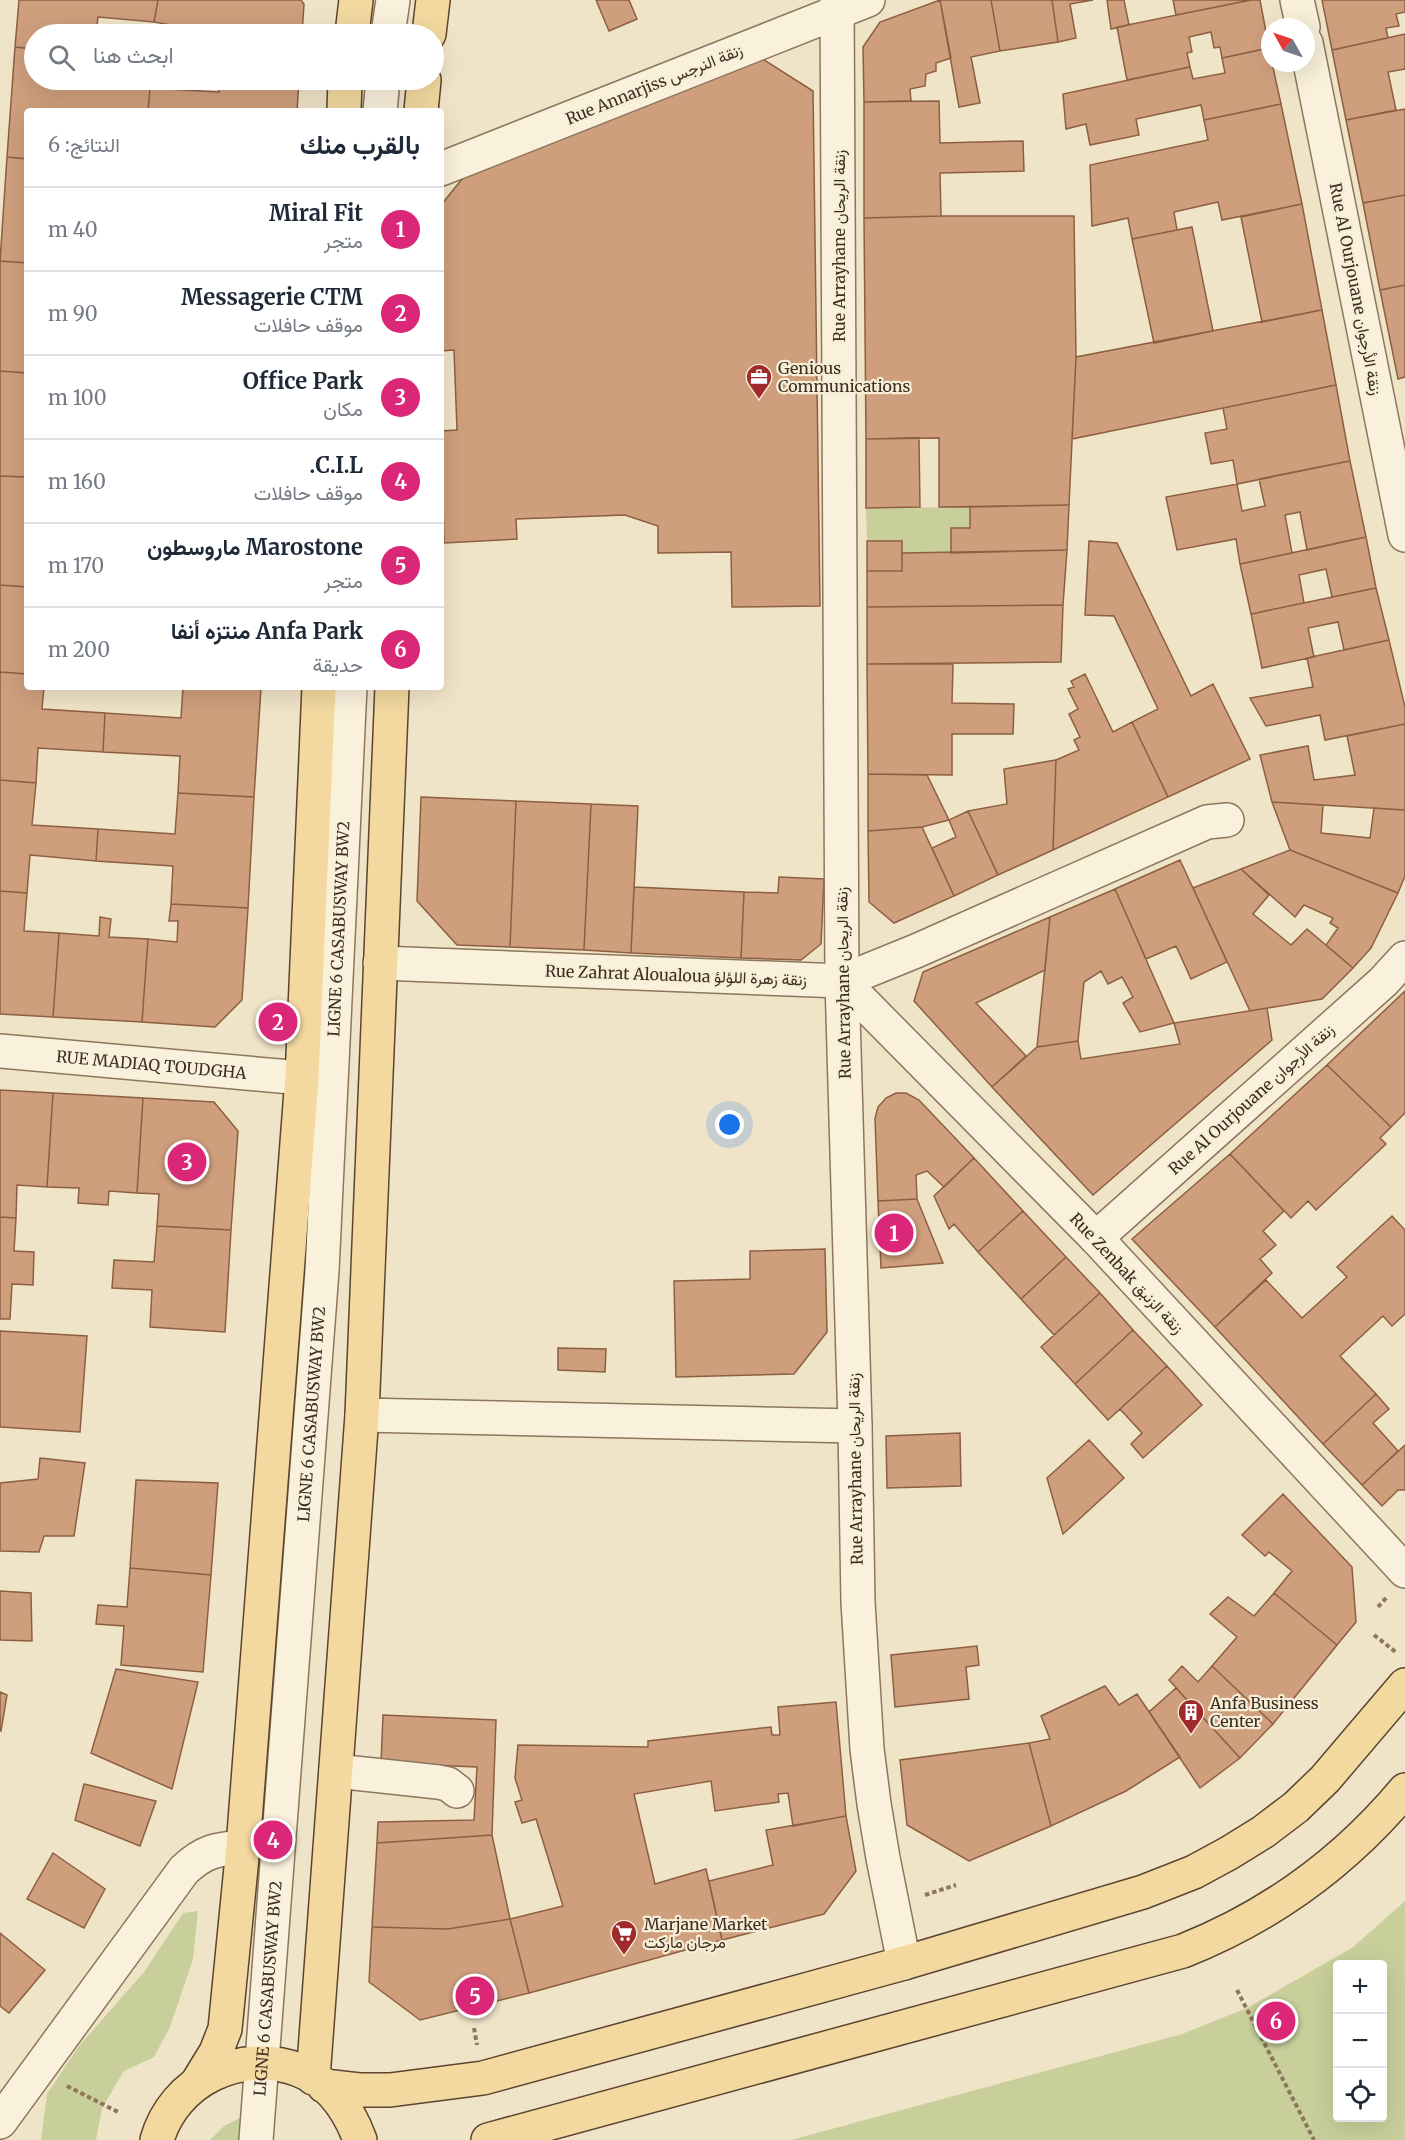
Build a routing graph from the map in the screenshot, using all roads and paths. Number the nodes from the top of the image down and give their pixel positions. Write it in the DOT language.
graph roads {
  1 [pos="356,0"];
  2 [pos="393,0"];
  3 [pos="433,0"];
  4 [pos="1298,0"];
  5 [pos="848,4"];
  6 [pos="1301,18"];
  7 [pos="352,24"];
  8 [pos="389,24"];
  9 [pos="430,24"];
  10 [pos="1312,72"];
  11 [pos="345,90"];
  12 [pos="382,90"];
  13 [pos="423,90"];
  14 [pos="344,108"];
  15 [pos="380,108"];
  16 [pos="421,108"];
  17 [pos="444,168"];
  18 [pos="1405,535"];
  19 [pos="319,690"];
  20 [pos="350,690"];
  21 [pos="392,690"];
  22 [pos="1227,820"];
  23 [pos="1405,958"];
  24 [pos="380,963"];
  25 [pos="842,981"];
  26 [pos="0,1051"];
  27 [pos="302,1078"];
  28 [pos="1096,1238"];
  29 [pos="362,1416"];
  30 [pos="855,1426"];
  31 [pos="1405,1571"];
  32 [pos="1374,1635"];
  33 [pos="1397,1653"];
  34 [pos="1405,1685"];
  35 [pos="336,1771"];
  36 [pos="1405,1790"];
  37 [pos="457,1791"];
  38 [pos="243,1847"];
  39 [pos="956,1885"];
  40 [pos="924,1896"];
  41 [pos="904,1963"];
  42 [pos="1237,1990"];
  43 [pos="261,2062"];
  44 [pos="34,2074"];
  45 [pos="319,2082"];
  46 [pos="197,2083"];
  47 [pos="120,2113"];
  48 [pos="0,2121"];
  49 [pos="157,2140"];
  50 [pos="256,2140"];
  51 [pos="360,2140"];
  52 [pos="488,2140"];
  53 [pos="1314,2140"];
  1 -- 7 [label="main road"];
  2 -- 8 [label="street"];
  3 -- 9 [label="main road"];
  4 -- 6 [label="street"];
  5 -- 17 [label="street, Rue Annarjiss زنقة النرجس"];
  5 -- 25 [label="street, Rue Arrayhane زنقة الريحان"];
  10 -- 18 [label="street, Rue Al Ourjouane زنقة الأرجوان"];
  11 -- 14 [label="main road"];
  12 -- 15 [label="street"];
  13 -- 16 [label="main road"];
  19 -- 27 [label="main road"];
  20 -- 43 [label="street, LIGNE 6 CASABUSWAY BW2"];
  21 -- 24 [label="main road"];
  22 -- 25 [label="street, Rue Zahrat Aloualoua زنقة زهرة اللؤلؤ"];
  23 -- 28 [label="street, Rue Al Ourjouane زنقة الأرجوان"];
  24 -- 25 [label="street, Rue Zahrat Aloualoua زنقة زهرة اللؤلؤ"];
  24 -- 29 [label="main road"];
  25 -- 28 [label="street, Rue Zenbak زنقة الزنبق"];
  25 -- 30 [label="street, Rue Arrayhane زنقة الريحان"];
  26 -- 27 [label="street, RUE MADIAQ TOUDGHA"];
  27 -- 38 [label="main road"];
  28 -- 31 [label="street, Rue Zenbak زنقة الزنبق"];
  29 -- 30 [label="street"];
  29 -- 35 [label="main road"];
  30 -- 41 [label="street, Rue Arrayhane زنقة الريحان"];
  32 -- 33 [label="path"];
  34 -- 41 [label="main road"];
  35 -- 37 [label="street"];
  35 -- 45 [label="main road"];
  36 -- 52 [label="main road"];
  38 -- 44 [label="street"];
  38 -- 46 [label="main road"];
  39 -- 40 [label="path"];
  41 -- 45 [label="main road"];
  42 -- 53 [label="path"];
  43 -- 45 [label="main road"];
  43 -- 46 [label="main road"];
  43 -- 50 [label="street, LIGNE 6 CASABUSWAY BW2"];
  44 -- 47 [label="path"];
  44 -- 48 [label="street"];
  45 -- 51 [label="main road"];
  46 -- 49 [label="main road"];
}
